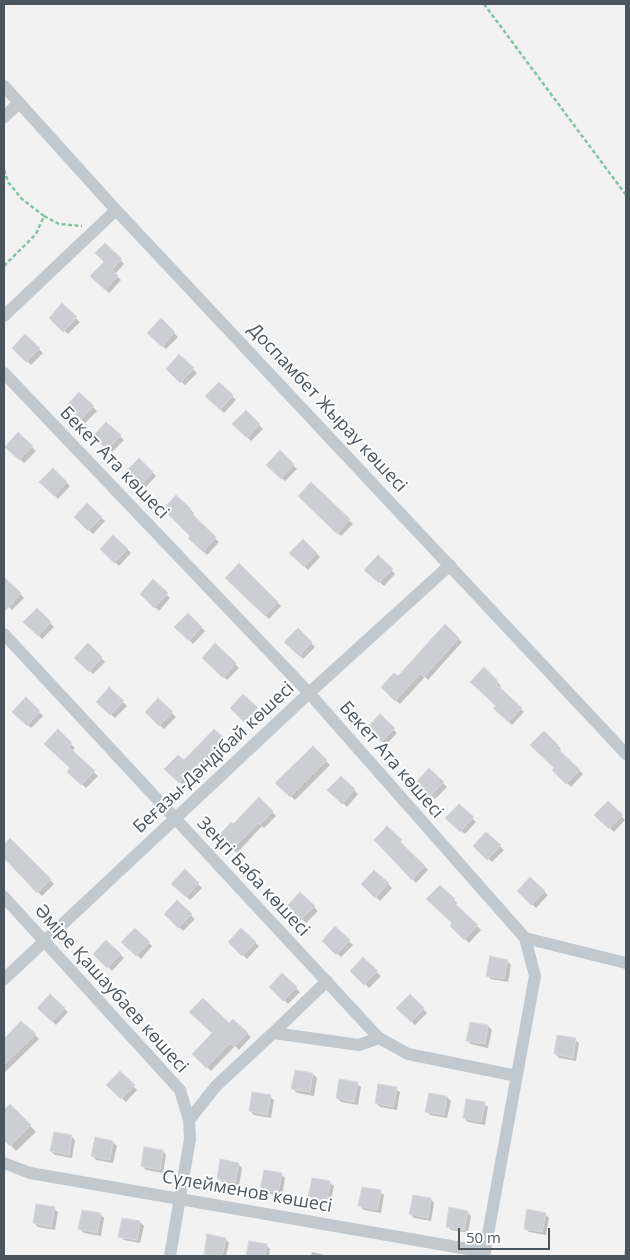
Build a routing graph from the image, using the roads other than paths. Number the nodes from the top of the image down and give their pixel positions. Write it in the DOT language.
graph roads {
  1 [pos="4,86"];
  2 [pos="19,103"];
  3 [pos="4,117"];
  4 [pos="116,210"];
  5 [pos="4,316"];
  6 [pos="4,373"];
  7 [pos="450,565"];
  8 [pos="4,634"];
  9 [pos="309,692"];
  10 [pos="626,754"];
  11 [pos="176,819"];
  12 [pos="4,897"];
  13 [pos="525,938"];
  14 [pos="44,941"];
  15 [pos="626,963"];
  16 [pos="4,979"];
  17 [pos="327,981"];
  18 [pos="273,1033"];
  19 [pos="379,1038"];
  20 [pos="517,1076"];
  21 [pos="189,1120"];
  22 [pos="4,1163"];
  23 [pos="180,1198"];
  24 [pos="484,1254"];
  25 [pos="170,1256"];
  1 -- 2 [label="street, Доспамбет Жырау көшесі"];
  2 -- 3 [label="street"];
  2 -- 4 [label="street, Доспамбет Жырау көшесі"];
  4 -- 5 [label="street"];
  4 -- 7 [label="street, Доспамбет Жырау көшесі"];
  6 -- 9 [label="street, Бекет Ата көшесі"];
  7 -- 9 [label="street, Беғазы-Дәндібай көшесі"];
  7 -- 10 [label="street, Доспамбет Жырау көшесі"];
  8 -- 11 [label="street, Зеңгі Баба көшесі"];
  9 -- 11 [label="street, Беғазы-Дәндібай көшесі"];
  9 -- 13 [label="street, Бекет Ата көшесі"];
  11 -- 14 [label="street, Беғазы-Дәндібай көшесі"];
  11 -- 17 [label="street, Зеңгі Баба көшесі"];
  12 -- 14 [label="street, Әміре Қашаубаев көшесі"];
  13 -- 15 [label="street"];
  13 -- 20 [label="street, Бекет Ата көшесі"];
  14 -- 16 [label="street, Беғазы-Дәндібай көшесі"];
  14 -- 21 [label="street, Әміре Қашаубаев көшесі"];
  17 -- 18 [label="street"];
  17 -- 19 [label="street, Зеңгі Баба көшесі"];
  18 -- 19 [label="street"];
  18 -- 21 [label="street"];
  19 -- 20 [label="street, Зеңгі Баба көшесі"];
  20 -- 24 [label="street, Бекет Ата көшесі"];
  21 -- 23 [label="street, Әміре Қашаубаев көшесі"];
  22 -- 23 [label="street, Сүлейменов көшесі"];
  23 -- 24 [label="street, Сүлейменов көшесі"];
  23 -- 25 [label="street, Әміре Қашаубаев көшесі"];
}
